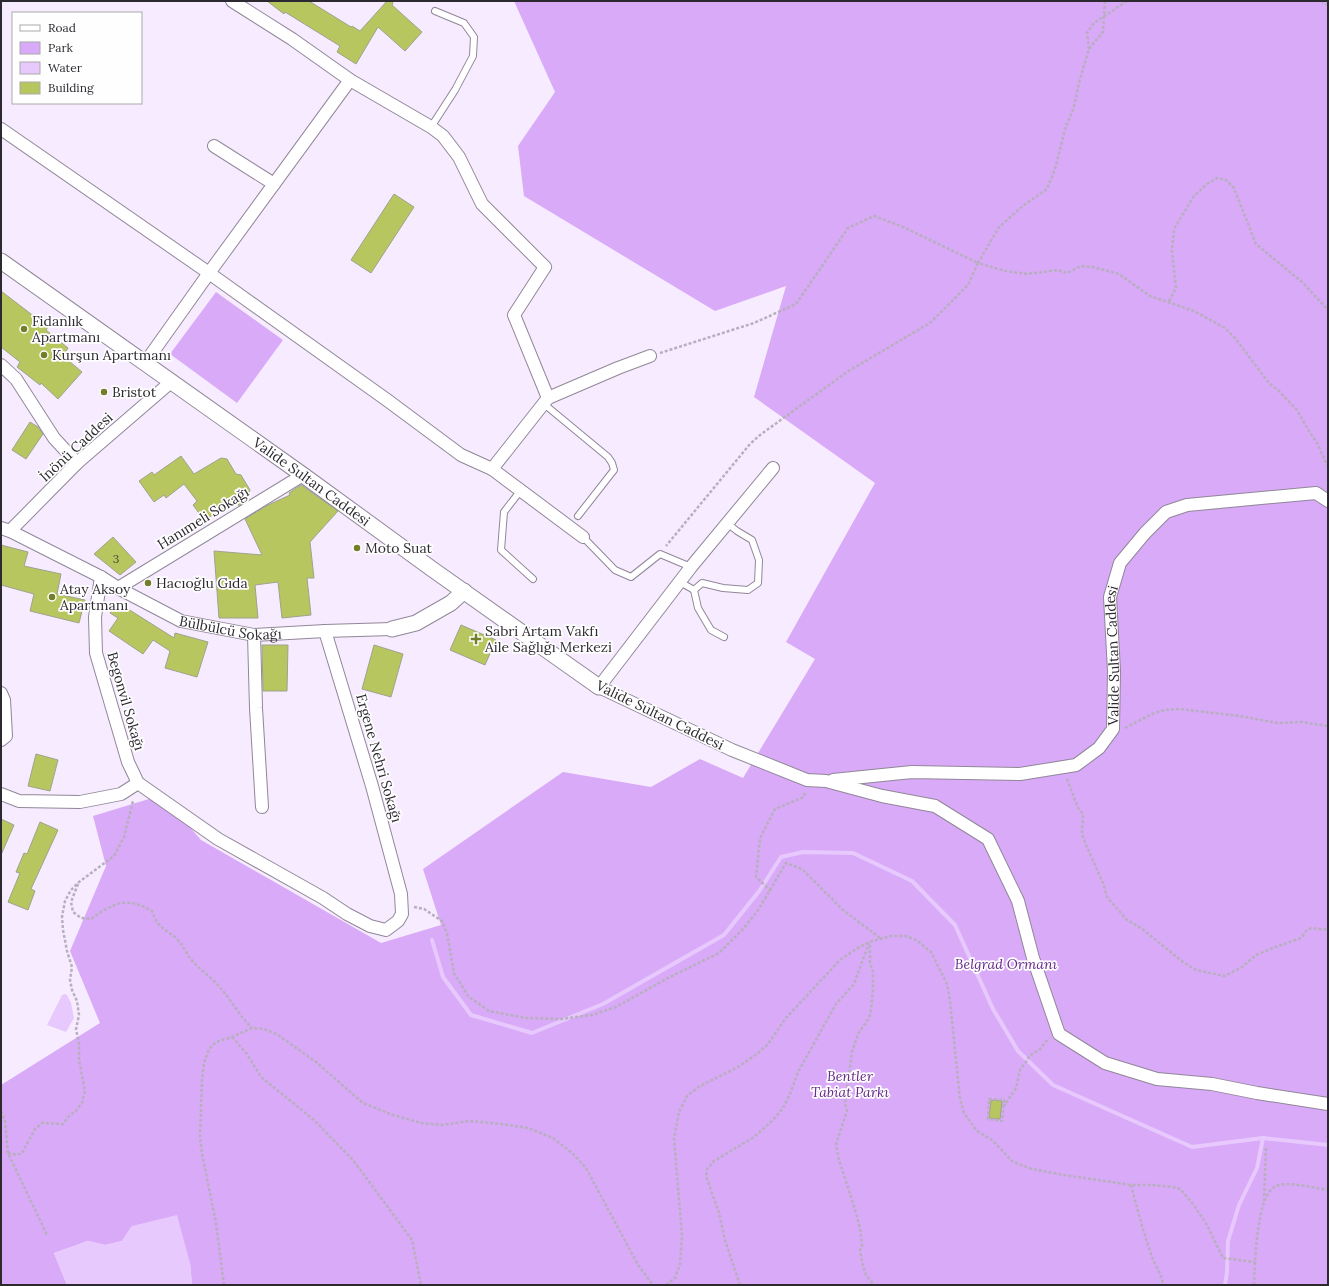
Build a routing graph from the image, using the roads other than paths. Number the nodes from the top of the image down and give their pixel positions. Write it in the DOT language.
graph roads {
  1 [pos="232,1"];
  2 [pos="435,11"];
  3 [pos="350,80"];
  4 [pos="430,127"];
  5 [pos="1,129"];
  6 [pos="214,146"];
  7 [pos="274,184"];
  8 [pos="2,264"];
  9 [pos="209,273"];
  10 [pos="650,356"];
  11 [pos="145,363"];
  12 [pos="1,365"];
  13 [pos="171,382"];
  14 [pos="546,401"];
  15 [pos="77,463"];
  16 [pos="773,468"];
  17 [pos="492,469"];
  18 [pos="303,475"];
  19 [pos="521,490"];
  20 [pos="1328,501"];
  21 [pos="578,516"];
  22 [pos="727,523"];
  23 [pos="5,529"];
  24 [pos="583,537"];
  25 [pos="691,567"];
  26 [pos="101,577"];
  27 [pos="533,579"];
  28 [pos="680,582"];
  29 [pos="118,588"];
  30 [pos="694,590"];
  31 [pos="464,592"];
  32 [pos="392,629"];
  33 [pos="325,631"];
  34 [pos="254,635"];
  35 [pos="724,637"];
  36 [pos="599,687"];
  37 [pos="1,693"];
  38 [pos="1,740"];
  39 [pos="826,781"];
  40 [pos="138,783"];
  41 [pos="1,794"];
  42 [pos="262,807"];
  43 [pos="1328,1104"];
  1 -- 3 [label="street"];
  2 -- 4 [label="lane"];
  3 -- 4 [label="street"];
  3 -- 7 [label="street"];
  4 -- 14 [label="street"];
  5 -- 9 [label="street"];
  6 -- 7 [label="street"];
  7 -- 9 [label="street"];
  8 -- 11 [label="street, Valide Sultan Caddesi"];
  9 -- 11 [label="street"];
  9 -- 17 [label="street"];
  10 -- 14 [label="street"];
  11 -- 13 [label="street, Valide Sultan Caddesi"];
  12 -- 15 [label="street"];
  13 -- 15 [label="street, İnönü Caddesi"];
  13 -- 18 [label="street, Valide Sultan Caddesi"];
  14 -- 17 [label="street"];
  14 -- 21 [label="lane"];
  15 -- 23 [label="street, İnönü Caddesi"];
  16 -- 22 [label="street"];
  17 -- 19 [label="street"];
  18 -- 29 [label="street, Hanımeli Sokağı"];
  18 -- 31 [label="street, Valide Sultan Caddesi"];
  19 -- 24 [label="street"];
  19 -- 27 [label="lane"];
  20 -- 39 [label="street, Valide Sultan Caddesi"];
  22 -- 25 [label="street"];
  22 -- 30 [label="lane"];
  23 -- 26 [label="street, Bülbülcü Sokağı"];
  24 -- 25 [label="lane"];
  25 -- 28 [label="street"];
  26 -- 29 [label="street, Bülbülcü Sokağı"];
  26 -- 40 [label="street, Begonvil Sokağı"];
  28 -- 30 [label="lane"];
  28 -- 36 [label="street"];
  29 -- 34 [label="street, Bülbülcü Sokağı"];
  30 -- 35 [label="lane"];
  31 -- 32 [label="street, Bülbülcü Sokağı"];
  31 -- 36 [label="street, Valide Sultan Caddesi"];
  32 -- 33 [label="street, Bülbülcü Sokağı"];
  33 -- 34 [label="street, Bülbülcü Sokağı"];
  33 -- 40 [label="street, Ergene Nehri Sokağı"];
  34 -- 42 [label="street"];
  36 -- 39 [label="street, Valide Sultan Caddesi"];
  37 -- 38 [label="street"];
  39 -- 43 [label="street"];
  40 -- 41 [label="street"];
}
